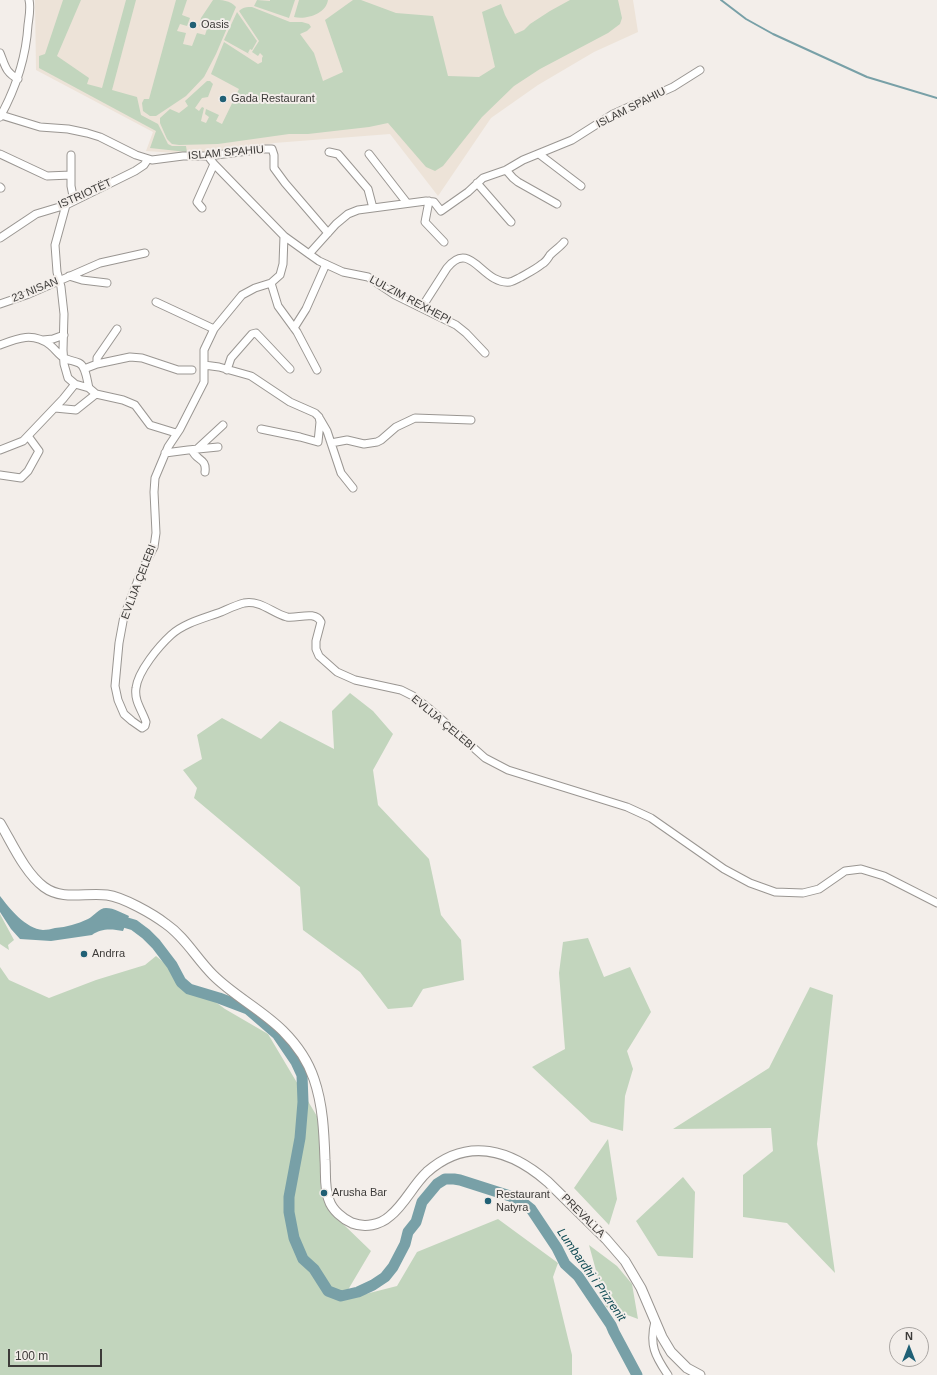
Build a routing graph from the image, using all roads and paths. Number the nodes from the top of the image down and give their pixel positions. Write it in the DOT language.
graph roads {
  1 [pos="28,0"];
  2 [pos="0,53"];
  3 [pos="2,63"];
  4 [pos="700,70"];
  5 [pos="18,79"];
  6 [pos="1,116"];
  7 [pos="329,152"];
  8 [pos="0,154"];
  9 [pos="369,154"];
  10 [pos="539,154"];
  11 [pos="71,155"];
  12 [pos="208,156"];
  13 [pos="148,159"];
  14 [pos="214,164"];
  15 [pos="506,170"];
  16 [pos="71,175"];
  17 [pos="477,183"];
  18 [pos="581,186"];
  19 [pos="74,201"];
  20 [pos="429,201"];
  21 [pos="407,203"];
  22 [pos="557,204"];
  23 [pos="66,205"];
  24 [pos="202,208"];
  25 [pos="373,208"];
  26 [pos="511,222"];
  27 [pos="328,233"];
  28 [pos="284,236"];
  29 [pos="0,238"];
  30 [pos="444,242"];
  31 [pos="564,242"];
  32 [pos="145,253"];
  33 [pos="309,254"];
  34 [pos="326,264"];
  35 [pos="69,276"];
  36 [pos="59,281"];
  37 [pos="107,283"];
  38 [pos="272,283"];
  39 [pos="156,302"];
  40 [pos="0,304"];
  41 [pos="422,307"];
  42 [pos="294,328"];
  43 [pos="117,329"];
  44 [pos="214,329"];
  45 [pos="64,335"];
  46 [pos="43,340"];
  47 [pos="0,345"];
  48 [pos="485,353"];
  49 [pos="64,358"];
  50 [pos="97,364"];
  51 [pos="204,365"];
  52 [pos="84,368"];
  53 [pos="290,369"];
  54 [pos="192,370"];
  55 [pos="227,370"];
  56 [pos="317,370"];
  57 [pos="75,384"];
  58 [pos="89,388"];
  59 [pos="96,394"];
  60 [pos="53,411"];
  61 [pos="319,417"];
  62 [pos="471,420"];
  63 [pos="223,425"];
  64 [pos="261,429"];
  65 [pos="176,434"];
  66 [pos="28,436"];
  67 [pos="331,443"];
  68 [pos="218,447"];
  69 [pos="0,450"];
  70 [pos="194,450"];
  71 [pos="165,453"];
  72 [pos="205,472"];
  73 [pos="0,475"];
  74 [pos="353,488"];
  75 [pos="0,823"];
  76 [pos="937,903"];
  77 [pos="655,1321"];
  78 [pos="668,1375"];
  79 [pos="700,1375"];
  1 -- 5 [label="street"];
  2 -- 3 [label="street"];
  3 -- 5 [label="street"];
  4 -- 10 [label="street, ISLAM SPAHIU"];
  5 -- 6 [label="street"];
  6 -- 13 [label="street"];
  7 -- 25 [label="street"];
  8 -- 16 [label="street"];
  9 -- 21 [label="street"];
  10 -- 15 [label="street, ISLAM SPAHIU"];
  10 -- 18 [label="street"];
  11 -- 16 [label="street"];
  12 -- 13 [label="street, ISLAM SPAHIU"];
  12 -- 14 [label="street"];
  12 -- 27 [label="street, ISLAM SPAHIU"];
  13 -- 19 [label="street, ISTRIOTËT"];
  14 -- 24 [label="street"];
  14 -- 28 [label="street"];
  15 -- 17 [label="street, ISLAM SPAHIU"];
  15 -- 22 [label="street"];
  16 -- 19 [label="street"];
  17 -- 20 [label="street, ISLAM SPAHIU"];
  17 -- 26 [label="street"];
  19 -- 23 [label="street, ISTRIOTËT"];
  20 -- 21 [label="street"];
  20 -- 30 [label="street"];
  21 -- 25 [label="street"];
  23 -- 29 [label="street, ISTRIOTËT"];
  23 -- 36 [label="street"];
  25 -- 27 [label="street"];
  27 -- 33 [label="street"];
  28 -- 33 [label="street, LULZIM REXHEPI"];
  28 -- 38 [label="street"];
  31 -- 41 [label="street"];
  32 -- 35 [label="street, 23 NISAN"];
  33 -- 34 [label="street, LULZIM REXHEPI"];
  34 -- 41 [label="street, LULZIM REXHEPI"];
  34 -- 42 [label="street"];
  35 -- 36 [label="street, 23 NISAN"];
  35 -- 37 [label="street, 23 NISAN"];
  36 -- 40 [label="street, 23 NISAN"];
  36 -- 45 [label="street"];
  38 -- 42 [label="street"];
  38 -- 44 [label="street, EVLIJA ÇELEBI"];
  39 -- 44 [label="street"];
  41 -- 48 [label="street, LULZIM REXHEPI"];
  42 -- 56 [label="street"];
  43 -- 50 [label="street"];
  44 -- 51 [label="street, EVLIJA ÇELEBI"];
  45 -- 46 [label="street"];
  45 -- 49 [label="street"];
  46 -- 47 [label="street"];
  46 -- 49 [label="street"];
  49 -- 52 [label="street"];
  49 -- 57 [label="street"];
  50 -- 52 [label="street"];
  50 -- 54 [label="street"];
  51 -- 55 [label="street"];
  51 -- 65 [label="street, EVLIJA ÇELEBI"];
  52 -- 58 [label="street"];
  53 -- 55 [label="street"];
  55 -- 61 [label="street"];
  57 -- 58 [label="street"];
  57 -- 60 [label="street"];
  58 -- 59 [label="street"];
  59 -- 60 [label="street"];
  59 -- 65 [label="street"];
  60 -- 66 [label="street"];
  61 -- 64 [label="street"];
  61 -- 67 [label="street"];
  62 -- 67 [label="street"];
  63 -- 70 [label="street"];
  65 -- 71 [label="street, EVLIJA ÇELEBI"];
  66 -- 69 [label="street"];
  66 -- 73 [label="street"];
  67 -- 74 [label="street"];
  68 -- 70 [label="street"];
  70 -- 71 [label="street"];
  70 -- 72 [label="street"];
  71 -- 76 [label="street, EVLIJA ÇELEBI"];
  75 -- 77 [label="main road, PREVALLA"];
  77 -- 78 [label="street"];
  77 -- 79 [label="main road, PREVALLA"];
}
